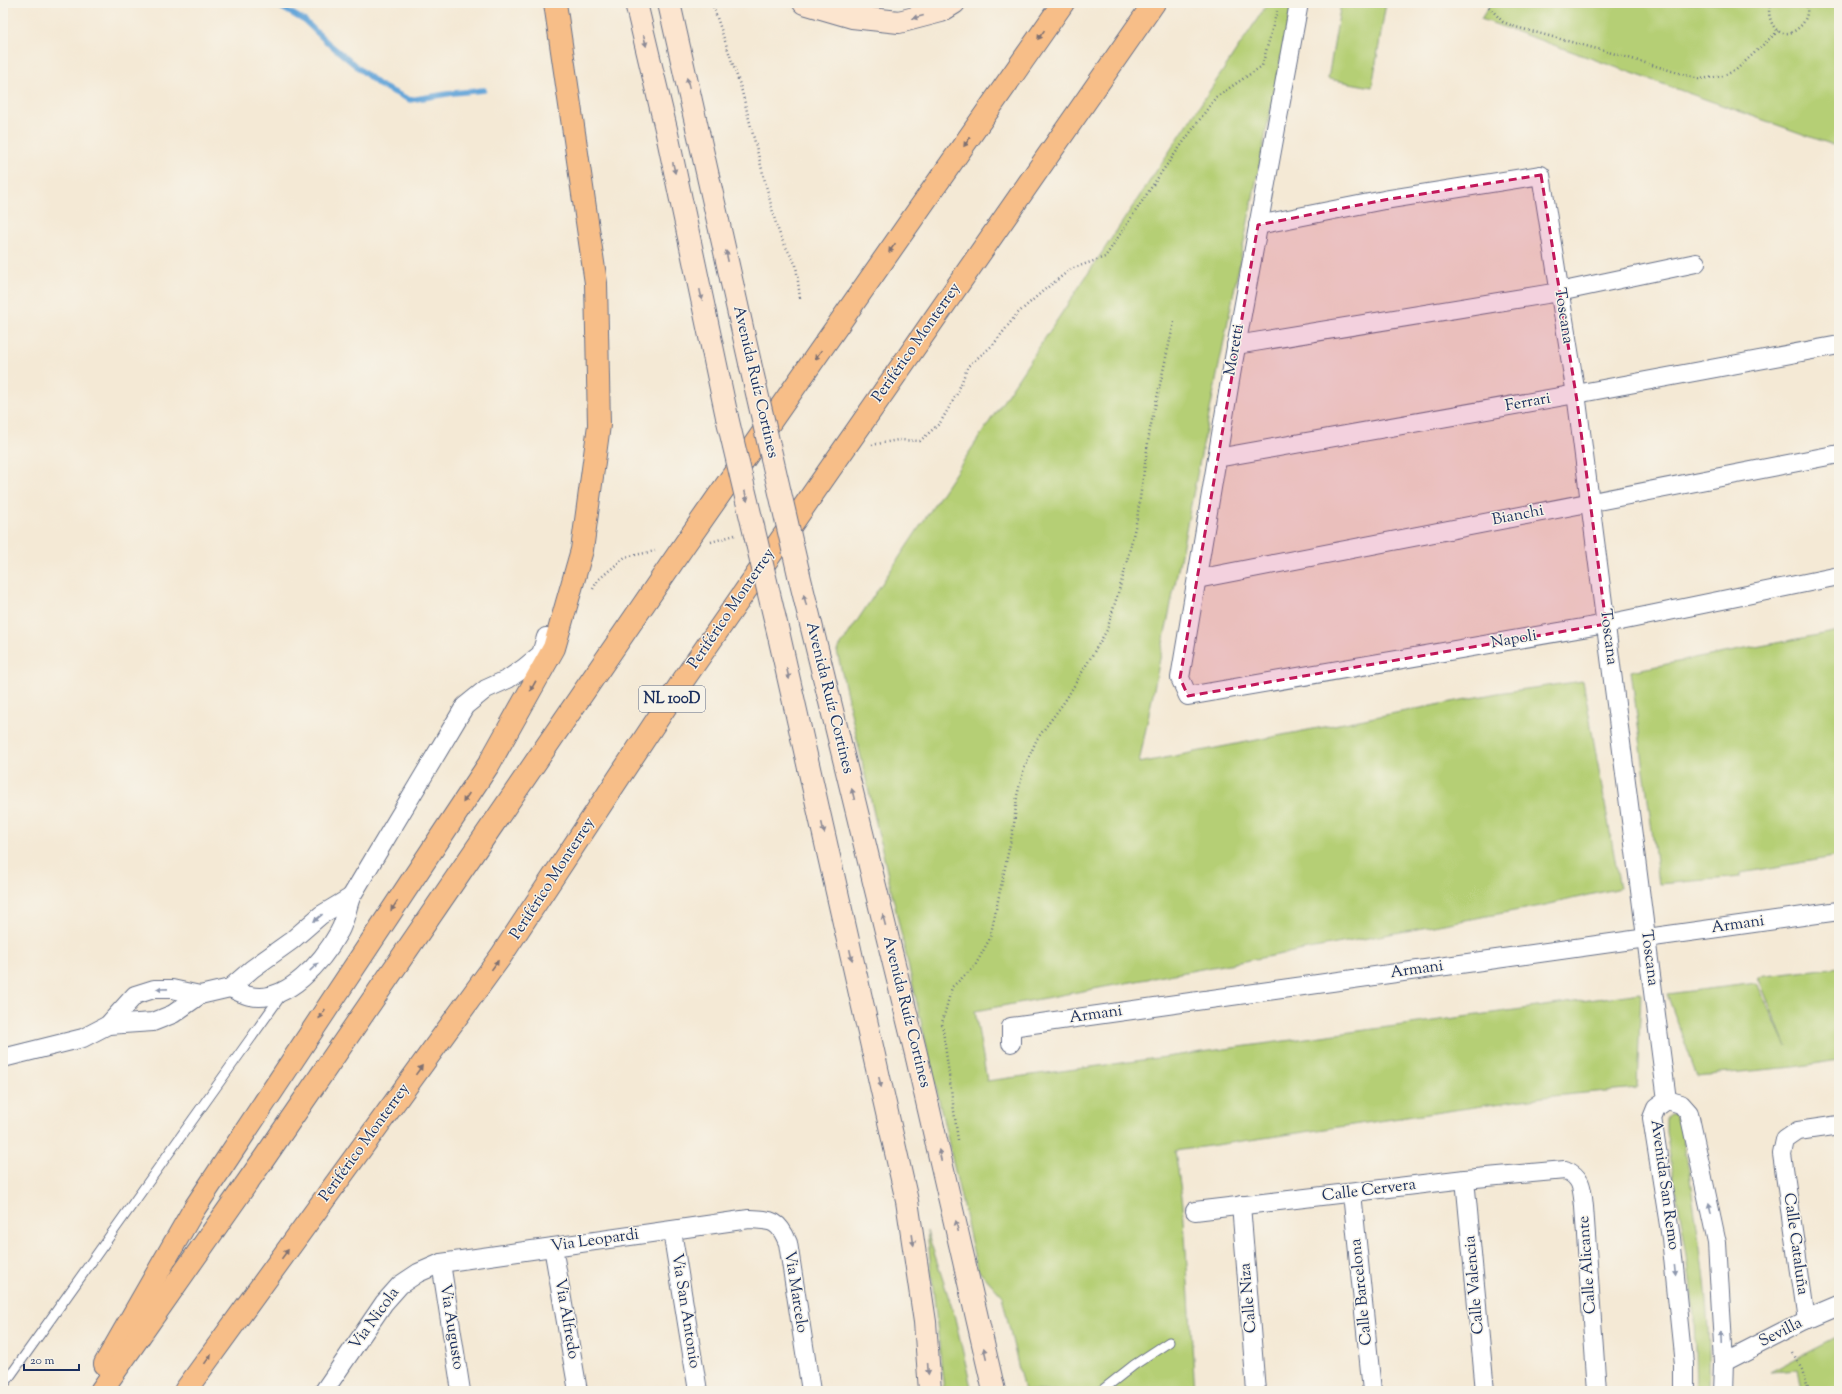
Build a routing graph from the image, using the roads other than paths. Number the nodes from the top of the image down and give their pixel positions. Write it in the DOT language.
graph roads {
  1 [pos="555,3"];
  2 [pos="636,3"];
  3 [pos="669,3"];
  4 [pos="804,3"];
  5 [pos="954,3"];
  6 [pos="1063,3"];
  7 [pos="1154,3"];
  8 [pos="1299,3"];
  9 [pos="1258,225"];
  10 [pos="1696,263"];
  11 [pos="1560,292"];
  12 [pos="1236,345"];
  13 [pos="1839,345"];
  14 [pos="1576,394"];
  15 [pos="1839,454"];
  16 [pos="1217,458"];
  17 [pos="1589,502"];
  18 [pos="1839,576"];
  19 [pos="1197,579"];
  20 [pos="1606,624"];
  21 [pos="1188,696"];
  22 [pos="351,897"];
  23 [pos="1839,911"];
  24 [pos="1646,939"];
  25 [pos="230,988"];
  26 [pos="285,990"];
  27 [pos="200,995"];
  28 [pos="108,1025"];
  29 [pos="1011,1043"];
  30 [pos="3,1058"];
  31 [pos="1667,1100"];
  32 [pos="1839,1125"];
  33 [pos="1543,1173"];
  34 [pos="1465,1179"];
  35 [pos="1352,1193"];
  36 [pos="1241,1205"];
  37 [pos="1195,1211"];
  38 [pos="749,1220"];
  39 [pos="672,1231"];
  40 [pos="554,1247"];
  41 [pos="440,1263"];
  42 [pos="1839,1306"];
  43 [pos="1806,1320"];
  44 [pos="1169,1342"];
  45 [pos="1724,1362"];
  46 [pos="337,1383"];
  47 [pos="3,1386"];
  48 [pos="89,1391"];
  49 [pos="101,1391"];
  50 [pos="185,1391"];
  51 [pos="324,1391"];
  52 [pos="461,1391"];
  53 [pos="578,1391"];
  54 [pos="698,1391"];
  55 [pos="811,1391"];
  56 [pos="930,1391"];
  57 [pos="994,1391"];
  58 [pos="1101,1391"];
  59 [pos="1256,1391"];
  60 [pos="1372,1391"];
  61 [pos="1485,1391"];
  62 [pos="1597,1391"];
  63 [pos="1684,1391"];
  64 [pos="1723,1391"];
  1 -- 22 [label="street"];
  1 -- 48 [label="highway, one-way"];
  2 -- 56 [label="main road, Avenida Ruíz Cortines, one-way, bridge"];
  57 -- 3 [label="main road, Avenida Ruíz Cortines, one-way, bridge"];
  5 -- 4 [label="main road, one-way"];
  6 -- 49 [label="highway, one-way"];
  50 -- 7 [label="highway, Periférico Monterrey / NL 100D, one-way"];
  8 -- 9 [label="street, Moretti"];
  9 -- 11 [label="street, Toscana"];
  9 -- 12 [label="street, Moretti"];
  10 -- 11 [label="street"];
  11 -- 12 [label="street"];
  11 -- 14 [label="street, Toscana"];
  12 -- 16 [label="street, Moretti"];
  13 -- 14 [label="street, Ferrari"];
  14 -- 16 [label="street, Ferrari"];
  14 -- 17 [label="street, Toscana"];
  15 -- 17 [label="street, Bianchi"];
  16 -- 19 [label="street, Moretti"];
  17 -- 19 [label="street, Bianchi"];
  17 -- 20 [label="street, Toscana"];
  18 -- 20 [label="street, Napoli"];
  19 -- 21 [label="street, Moretti"];
  20 -- 21 [label="street, Napoli"];
  20 -- 24 [label="street, Toscana"];
  22 -- 25 [label="street, one-way"];
  26 -- 22 [label="street, one-way"];
  23 -- 24 [label="street, Armani"];
  24 -- 29 [label="street, Armani"];
  24 -- 31 [label="street, Toscana"];
  25 -- 26 [label="street"];
  25 -- 27 [label="street"];
  26 -- 47 [label="lane"];
  27 -- 28 [label="street"];
  27 -- 28 [label="street, one-way"];
  28 -- 30 [label="street"];
  45 -- 31 [label="street, Avenida San Remo, one-way"];
  31 -- 63 [label="street, Avenida San Remo, one-way"];
  32 -- 43 [label="street, Calle Cataluña"];
  33 -- 34 [label="street, Calle Cervera"];
  33 -- 62 [label="street, Calle Alicante"];
  34 -- 35 [label="street, Calle Cervera"];
  34 -- 61 [label="street, Calle Valencia"];
  35 -- 36 [label="street, Calle Cervera"];
  35 -- 60 [label="street, Calle Barcelona"];
  36 -- 37 [label="street, Calle Cervera"];
  36 -- 59 [label="street, Calle Niza"];
  38 -- 39 [label="street, Via Leopardi"];
  38 -- 55 [label="street, Via Marcelo"];
  39 -- 40 [label="street, Via Leopardi"];
  39 -- 54 [label="street, Via San Antonio"];
  40 -- 41 [label="street, Via Leopardi"];
  40 -- 53 [label="street, Via Alfredo"];
  41 -- 46 [label="street, Via Nicola"];
  41 -- 52 [label="street, Via Augusto"];
  42 -- 43 [label="street, Sevilla"];
  43 -- 45 [label="street, Sevilla"];
  44 -- 58 [label="lane"];
  45 -- 64 [label="street, Avenida San Remo"];
  46 -- 51 [label="street, Via Nicola"];
}
